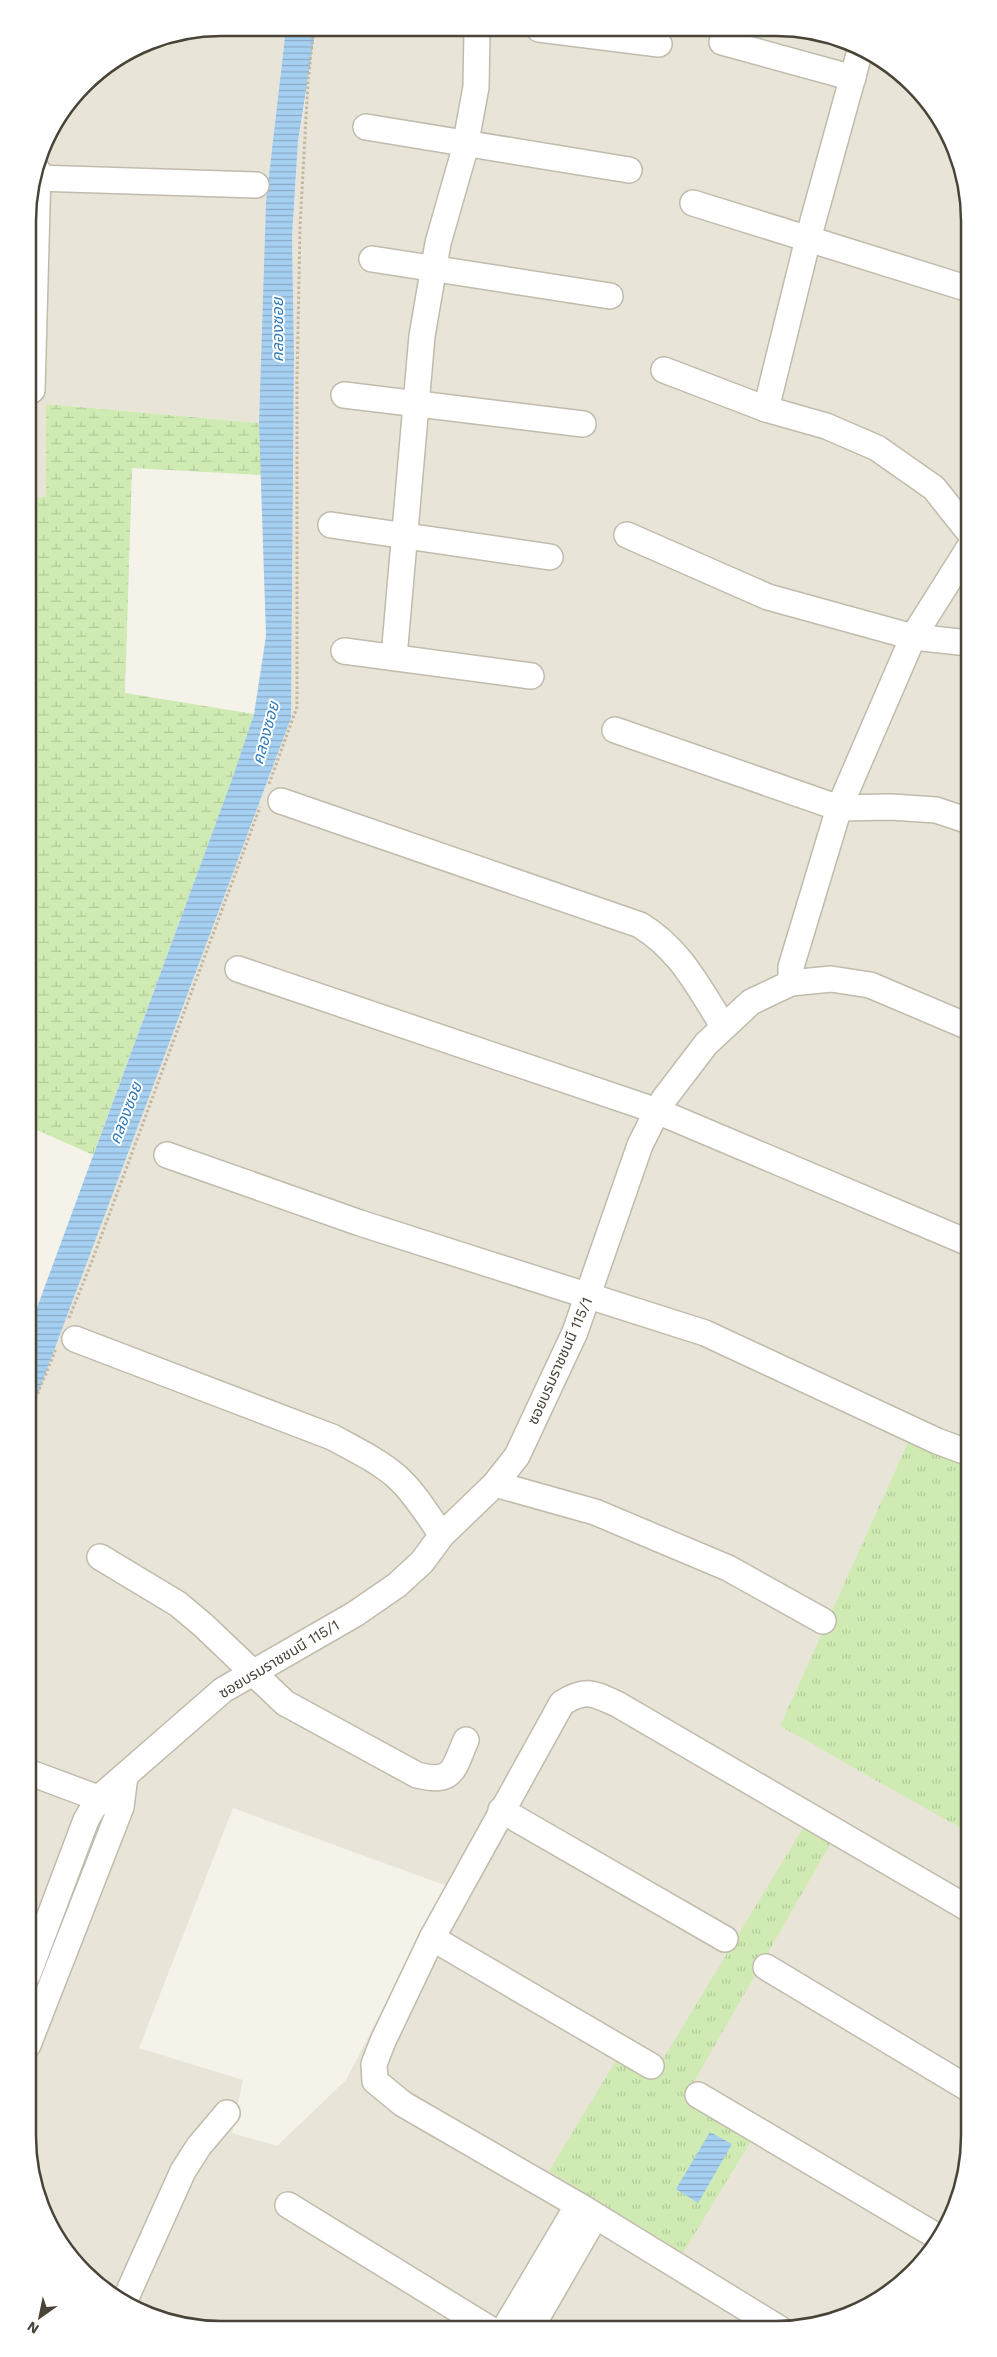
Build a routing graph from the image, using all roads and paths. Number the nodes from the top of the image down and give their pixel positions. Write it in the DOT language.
graph roads {
  1 [pos="313,36"];
  2 [pos="480,36"];
  3 [pos="630,36"];
  4 [pos="722,42"];
  5 [pos="659,44"];
  6 [pos="859,55"];
  7 [pos="853,78"];
  8 [pos="366,127"];
  9 [pos="466,144"];
  10 [pos="629,170"];
  11 [pos="42,175"];
  12 [pos="256,185"];
  13 [pos="693,203"];
  14 [pos="808,239"];
  15 [pos="372,259"];
  16 [pos="434,268"];
  17 [pos="961,286"];
  18 [pos="610,296"];
  19 [pos="664,370"];
  20 [pos="344,395"];
  21 [pos="416,404"];
  22 [pos="766,409"];
  23 [pos="583,424"];
  24 [pos="961,522"];
  25 [pos="331,525"];
  26 [pos="627,535"];
  27 [pos="405,536"];
  28 [pos="550,557"];
  29 [pos="961,559"];
  30 [pos="913,637"];
  31 [pos="961,642"];
  32 [pos="344,651"];
  33 [pos="394,657"];
  34 [pos="531,676"];
  35 [pos="615,730"];
  36 [pos="270,797"];
  37 [pos="839,808"];
  38 [pos="961,818"];
  39 [pos="238,969"];
  40 [pos="791,983"];
  41 [pos="961,1024"];
  42 [pos="724,1027"];
  43 [pos="657,1112"];
  44 [pos="167,1155"];
  45 [pos="961,1241"];
  46 [pos="589,1296"];
  47 [pos="66,1336"];
  48 [pos="36,1400"];
  49 [pos="961,1450"];
  50 [pos="494,1484"];
  51 [pos="442,1535"];
  52 [pos="100,1557"];
  53 [pos="823,1621"];
  54 [pos="252,1672"];
  55 [pos="466,1740"];
  56 [pos="36,1775"];
  57 [pos="110,1802"];
  58 [pos="501,1810"];
  59 [pos="54,1904"];
  60 [pos="961,1904"];
  61 [pos="78,1913"];
  62 [pos="432,1938"];
  63 [pos="725,1939"];
  64 [pos="36,1952"];
  65 [pos="766,1967"];
  66 [pos="36,2023"];
  67 [pos="651,2066"];
  68 [pos="961,2084"];
  69 [pos="698,2095"];
  70 [pos="227,2114"];
  71 [pos="288,2205"];
  72 [pos="587,2211"];
  73 [pos="932,2235"];
  74 [pos="127,2295"];
  75 [pos="477,2321"];
  76 [pos="510,2321"];
  77 [pos="534,2321"];
  78 [pos="767,2321"];
  1 -- 36 [label="path"];
  2 -- 9 [label="street"];
  3 -- 5 [label="street"];
  4 -- 7 [label="street"];
  6 -- 7 [label="street"];
  7 -- 14 [label="street"];
  8 -- 9 [label="street"];
  9 -- 10 [label="street"];
  9 -- 16 [label="street"];
  11 -- 12 [label="street"];
  13 -- 14 [label="street"];
  14 -- 17 [label="street"];
  14 -- 22 [label="street"];
  15 -- 16 [label="street"];
  16 -- 18 [label="street"];
  16 -- 21 [label="street"];
  19 -- 22 [label="street"];
  20 -- 21 [label="street"];
  21 -- 23 [label="street"];
  21 -- 27 [label="street"];
  22 -- 24 [label="street"];
  25 -- 27 [label="street"];
  26 -- 30 [label="street"];
  27 -- 28 [label="street"];
  27 -- 33 [label="street"];
  29 -- 30 [label="street"];
  30 -- 31 [label="street"];
  30 -- 37 [label="street"];
  32 -- 33 [label="street"];
  33 -- 34 [label="street"];
  35 -- 37 [label="street"];
  36 -- 42 [label="street"];
  36 -- 47 [label="path"];
  37 -- 38 [label="street"];
  37 -- 40 [label="street"];
  39 -- 43 [label="street"];
  40 -- 41 [label="street, ซอยบรมราชชนนี 115/1"];
  40 -- 42 [label="street, ซอยบรมราชชนนี 115/1"];
  42 -- 43 [label="street, ซอยบรมราชชนนี 115/1"];
  43 -- 45 [label="street"];
  43 -- 46 [label="street, ซอยบรมราชชนนี 115/1"];
  44 -- 46 [label="street"];
  46 -- 49 [label="street"];
  46 -- 50 [label="street, ซอยบรมราชชนนี 115/1"];
  47 -- 48 [label="path"];
  47 -- 51 [label="street"];
  50 -- 51 [label="street, ซอยบรมราชชนนี 115/1"];
  50 -- 53 [label="street"];
  51 -- 54 [label="street, ซอยบรมราชชนนี 115/1"];
  52 -- 54 [label="street"];
  54 -- 55 [label="street"];
  54 -- 57 [label="street, ซอยบรมราชชนนี 115/1"];
  56 -- 57 [label="street"];
  57 -- 59 [label="street, ซอยบรมราชชนนี 115/1"];
  57 -- 61 [label="street, ซอยบรมราชชนนี 115/1"];
  58 -- 60 [label="street"];
  58 -- 62 [label="street"];
  58 -- 63 [label="street"];
  59 -- 61 [label="street"];
  59 -- 64 [label="street, ซอยบรมราชชนนี 115/1"];
  61 -- 66 [label="street, ซอยบรมราชชนนี 115/1"];
  62 -- 67 [label="street"];
  62 -- 72 [label="street"];
  65 -- 68 [label="street"];
  69 -- 73 [label="street"];
  70 -- 74 [label="street"];
  71 -- 75 [label="street"];
  72 -- 76 [label="street"];
  72 -- 77 [label="street"];
  72 -- 78 [label="street"];
}
